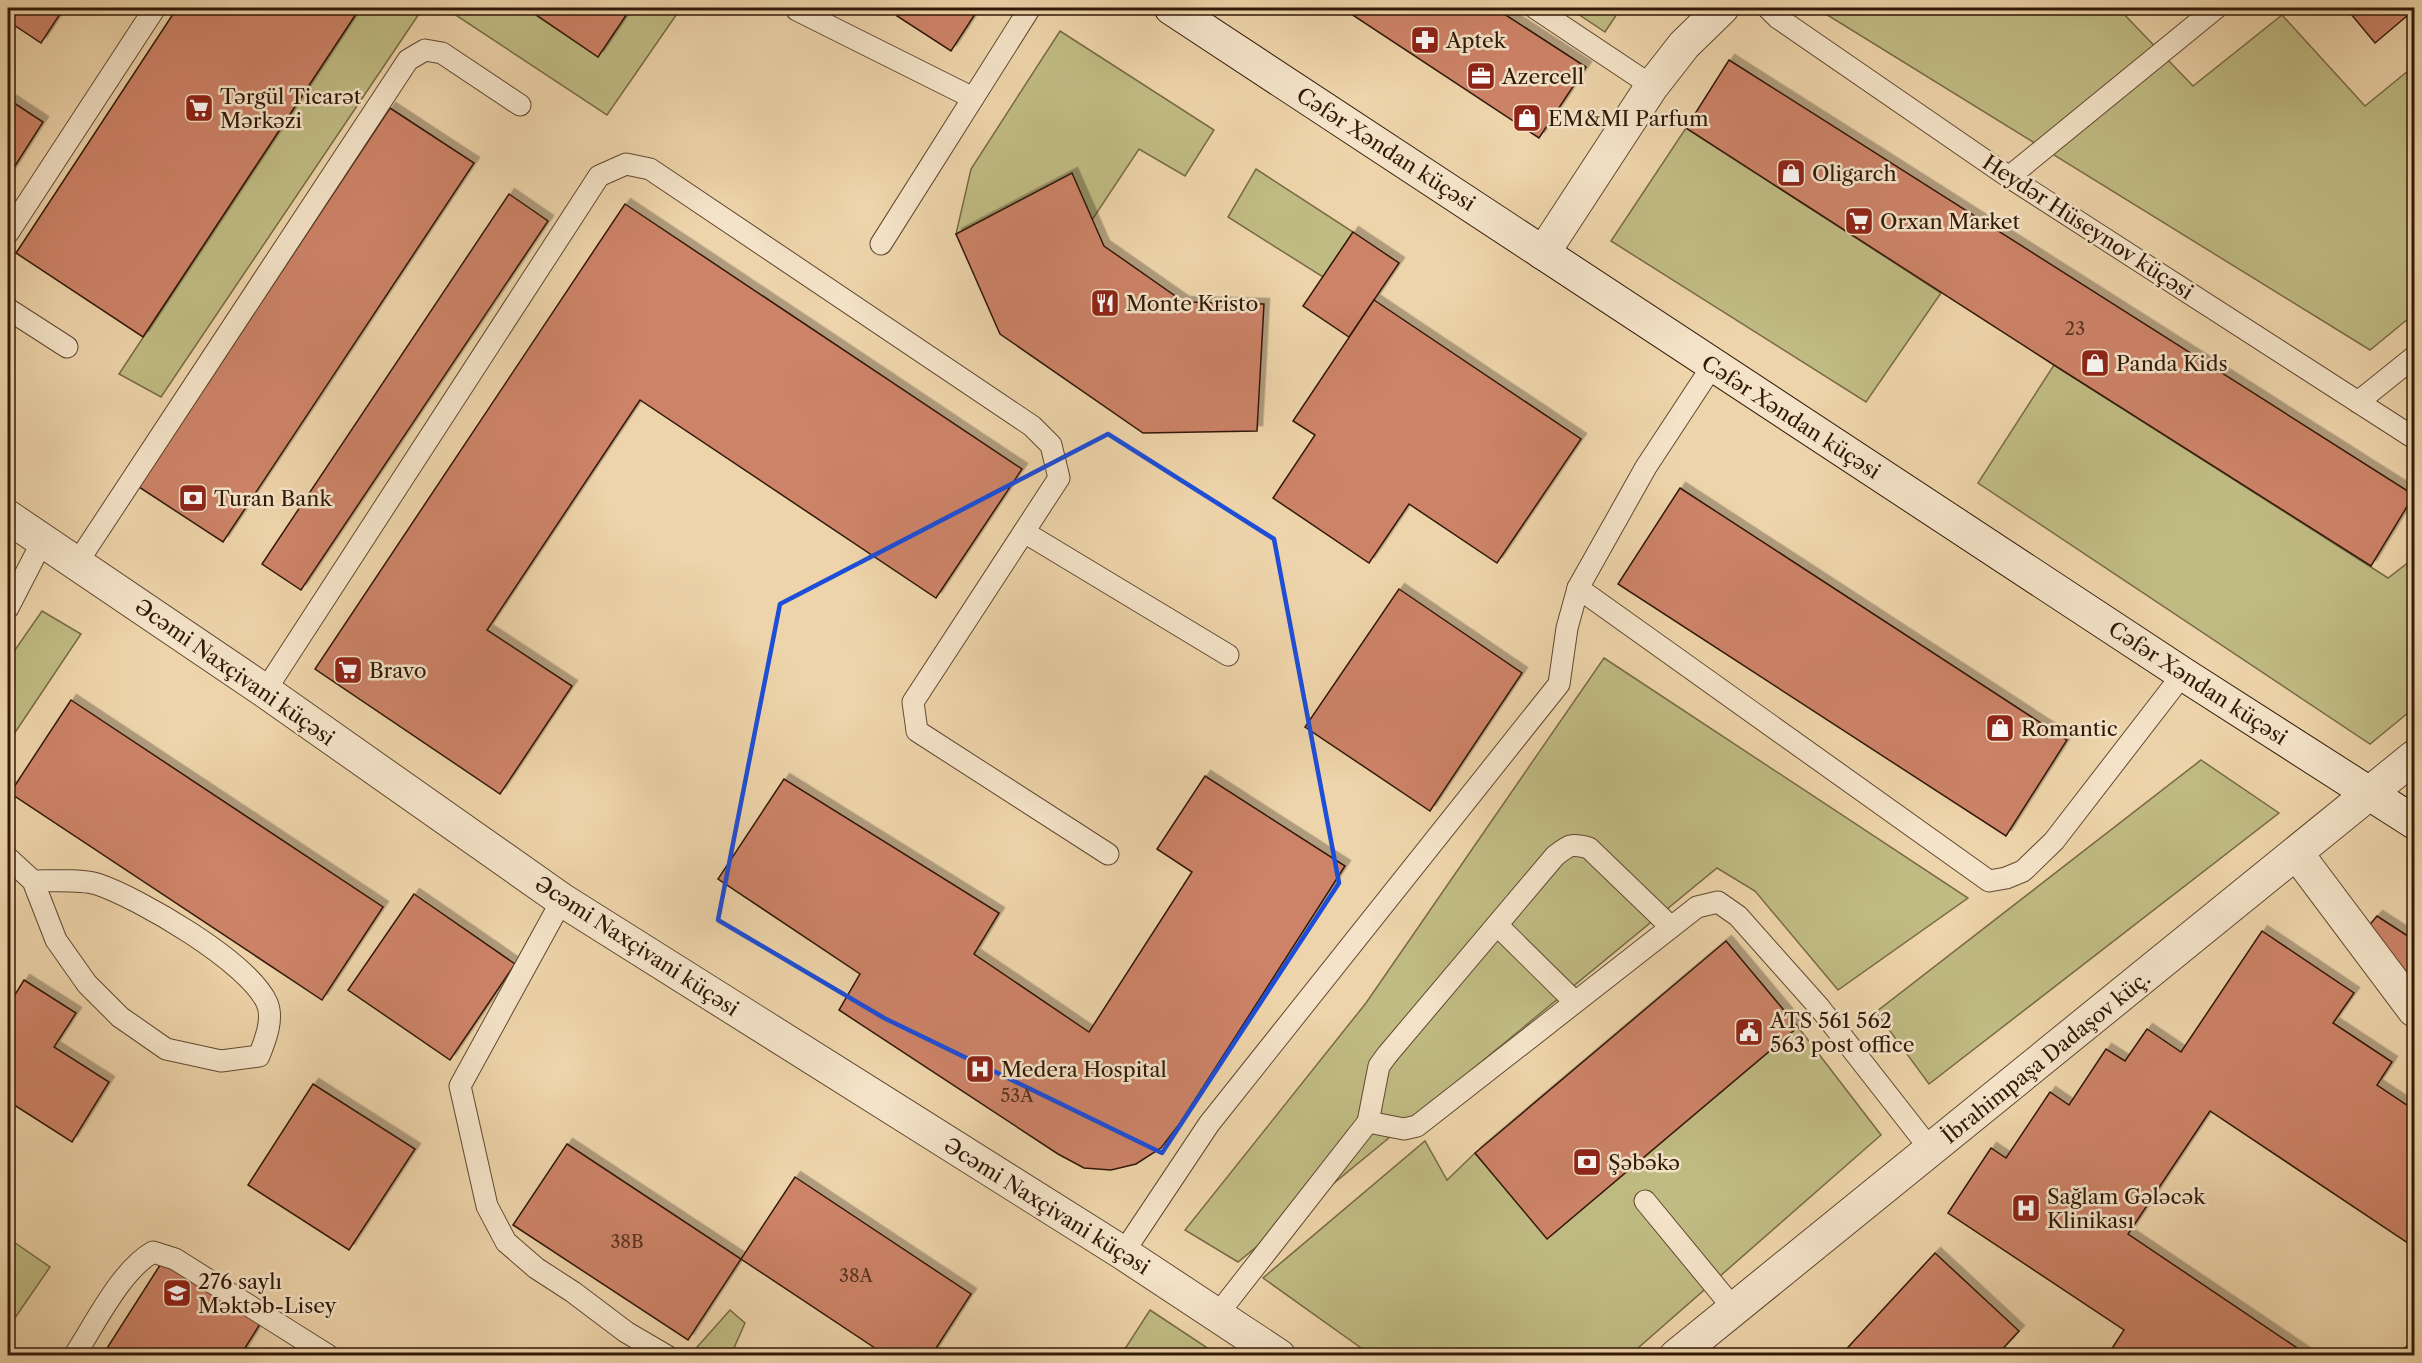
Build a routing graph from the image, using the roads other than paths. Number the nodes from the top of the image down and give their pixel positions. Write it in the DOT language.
graph roads {
  1 [pos="155,8"];
  2 [pos="1030,8"];
  3 [pos="1172,8"];
  4 [pos="1535,8"];
  5 [pos="1722,8"];
  6 [pos="1768,8"];
  7 [pos="2216,8"];
  8 [pos="797,10"];
  9 [pos="1652,86"];
  10 [pos="973,98"];
  11 [pos="520,105"];
  12 [pos="2009,177"];
  13 [pos="8,233"];
  14 [pos="881,244"];
  15 [pos="1543,253"];
  16 [pos="8,309"];
  17 [pos="67,347"];
  18 [pos="2415,357"];
  19 [pos="1713,365"];
  20 [pos="2358,402"];
  21 [pos="2415,438"];
  22 [pos="8,517"];
  23 [pos="1024,532"];
  24 [pos="42,540"];
  25 [pos="77,563"];
  26 [pos="1578,588"];
  27 [pos="8,608"];
  28 [pos="1228,655"];
  29 [pos="2183,674"];
  30 [pos="265,691"];
  31 [pos="2415,757"];
  32 [pos="2370,794"];
  33 [pos="2415,822"];
  34 [pos="1108,854"];
  35 [pos="2297,854"];
  36 [pos="8,858"];
  37 [pos="33,880"];
  38 [pos="562,900"];
  39 [pos="1497,925"];
  40 [pos="1671,927"];
  41 [pos="1575,1002"];
  42 [pos="2415,1010"];
  43 [pos="1368,1122"];
  44 [pos="1931,1150"];
  45 [pos="1645,1201"];
  46 [pos="1123,1252"];
  47 [pos="1734,1309"];
  48 [pos="1217,1315"];
  49 [pos="74,1356"];
  50 [pos="329,1356"];
  51 [pos="667,1356"];
  52 [pos="1279,1356"];
  53 [pos="1676,1356"];
  1 -- 13 [label="lane"];
  2 -- 10 [label="lane"];
  3 -- 15 [label="street, Cəfər Xəndan küçəsi"];
  4 -- 9 [label="lane"];
  5 -- 9 [label="street"];
  6 -- 12 [label="lane, Heydər Hüseynov küçəsi"];
  7 -- 12 [label="lane"];
  8 -- 10 [label="lane"];
  9 -- 15 [label="street"];
  10 -- 14 [label="lane"];
  11 -- 25 [label="lane"];
  12 -- 20 [label="lane, Heydər Hüseynov küçəsi"];
  15 -- 19 [label="street, Cəfər Xəndan küçəsi"];
  16 -- 17 [label="lane"];
  18 -- 20 [label="lane"];
  19 -- 26 [label="lane"];
  19 -- 29 [label="street, Cəfər Xəndan küçəsi"];
  20 -- 21 [label="lane, Heydər Hüseynov küçəsi"];
  22 -- 24 [label="street, Əcəmi Naxçivani küçəsi"];
  23 -- 28 [label="lane"];
  23 -- 30 [label="lane"];
  23 -- 34 [label="lane"];
  24 -- 25 [label="street, Əcəmi Naxçivani küçəsi"];
  24 -- 27 [label="lane"];
  25 -- 30 [label="street, Əcəmi Naxçivani küçəsi"];
  26 -- 29 [label="lane"];
  26 -- 46 [label="lane"];
  29 -- 32 [label="street, Cəfər Xəndan küçəsi"];
  30 -- 38 [label="street, Əcəmi Naxçivani küçəsi"];
  31 -- 32 [label="street, İbrahimpaşa Dadaşov küç."];
  32 -- 33 [label="street, Cəfər Xəndan küçəsi"];
  32 -- 35 [label="street, İbrahimpaşa Dadaşov küç."];
  35 -- 42 [label="street"];
  35 -- 44 [label="street, İbrahimpaşa Dadaşov küç."];
  36 -- 37 [label="lane"];
  37 -- 37 [label="lane"];
  38 -- 46 [label="street, Əcəmi Naxçivani küçəsi"];
  38 -- 51 [label="lane"];
  39 -- 40 [label="lane"];
  39 -- 41 [label="lane"];
  39 -- 43 [label="lane"];
  40 -- 41 [label="lane"];
  40 -- 44 [label="lane"];
  41 -- 43 [label="lane"];
  43 -- 48 [label="lane"];
  44 -- 47 [label="street, İbrahimpaşa Dadaşov küç."];
  45 -- 47 [label="lane"];
  46 -- 48 [label="street, Əcəmi Naxçivani küçəsi"];
  47 -- 53 [label="street, İbrahimpaşa Dadaşov küç."];
  48 -- 52 [label="street, Əcəmi Naxçivani küçəsi"];
  49 -- 50 [label="lane"];
}
